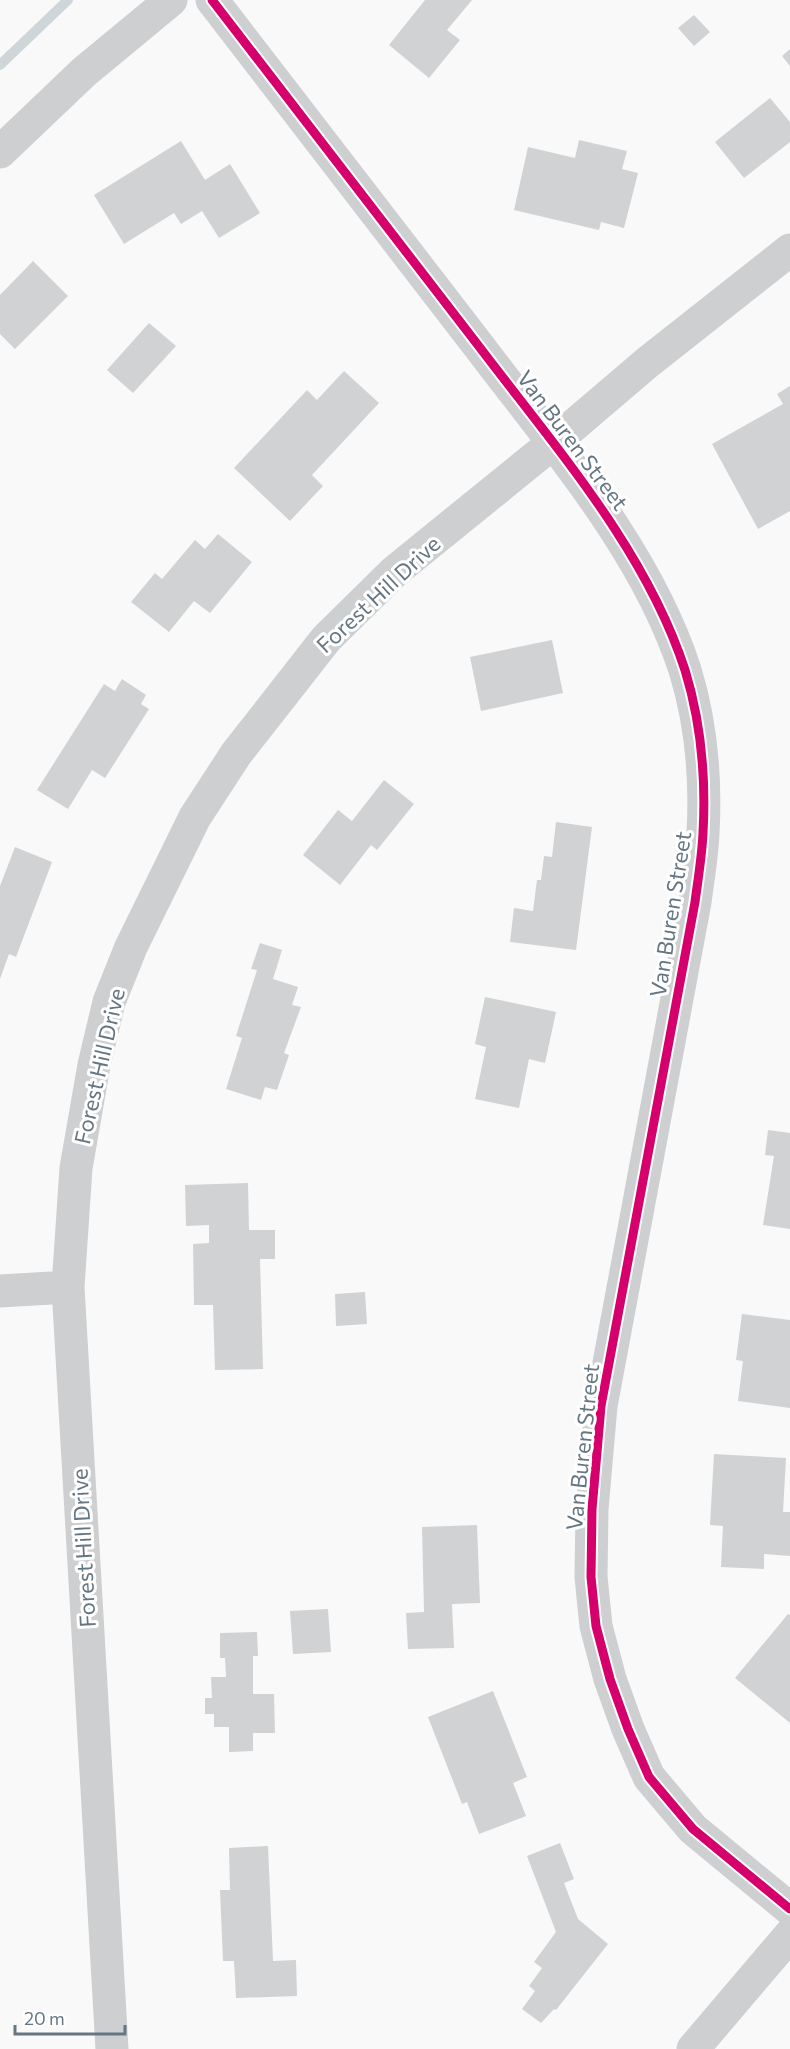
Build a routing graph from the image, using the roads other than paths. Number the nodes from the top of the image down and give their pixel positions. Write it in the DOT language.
graph roads {
  1 [pos="171,0"];
  2 [pos="212,0"];
  3 [pos="0,152"];
  4 [pos="790,250"];
  5 [pos="553,443"];
  6 [pos="68,1287"];
  7 [pos="0,1291"];
  8 [pos="790,1909"];
  9 [pos="790,1935"];
  10 [pos="112,2049"];
  11 [pos="693,2049"];
  1 -- 3 [label="street"];
  2 -- 5 [label="street, Van Buren Street"];
  4 -- 5 [label="street, Forest Hill Drive"];
  5 -- 6 [label="street, Forest Hill Drive"];
  5 -- 8 [label="street, Van Buren Street"];
  6 -- 7 [label="street"];
  6 -- 10 [label="street, Forest Hill Drive"];
  9 -- 11 [label="street"];
}
